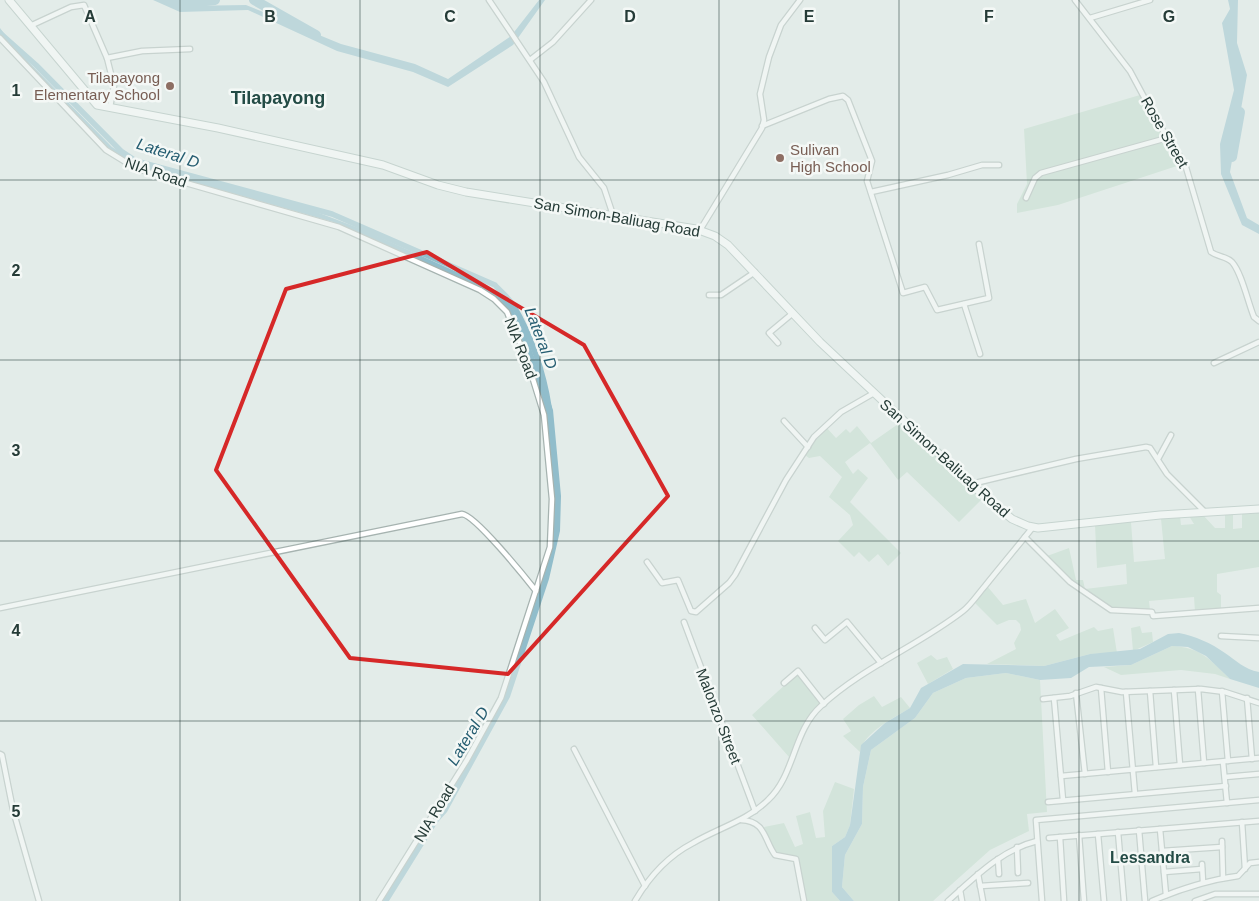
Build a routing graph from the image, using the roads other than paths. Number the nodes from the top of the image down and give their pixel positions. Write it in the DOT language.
graph roads {
  1 [pos="9,0"];
  2 [pos="489,0"];
  3 [pos="591,0"];
  4 [pos="800,0"];
  5 [pos="1075,0"];
  6 [pos="1150,0"];
  7 [pos="1090,18"];
  8 [pos="30,26"];
  9 [pos="0,38"];
  10 [pos="190,49"];
  11 [pos="107,58"];
  12 [pos="530,60"];
  13 [pos="110,107"];
  14 [pos="762,126"];
  15 [pos="1167,138"];
  16 [pos="999,165"];
  17 [pos="871,192"];
  18 [pos="1026,198"];
  19 [pos="613,215"];
  20 [pos="700,230"];
  21 [pos="979,244"];
  22 [pos="755,272"];
  23 [pos="709,296"];
  24 [pos="964,304"];
  25 [pos="793,313"];
  26 [pos="1259,322"];
  27 [pos="1259,342"];
  28 [pos="778,343"];
  29 [pos="980,354"];
  30 [pos="1214,362"];
  31 [pos="874,393"];
  32 [pos="784,421"];
  33 [pos="1171,435"];
  34 [pos="808,446"];
  35 [pos="1158,459"];
  36 [pos="972,484"];
  37 [pos="1259,508"];
  38 [pos="1204,511"];
  39 [pos="1033,527"];
  40 [pos="1026,537"];
  41 [pos="647,562"];
  42 [pos="536,591"];
  43 [pos="0,608"];
  44 [pos="1259,608"];
  45 [pos="684,622"];
  46 [pos="816,628"];
  47 [pos="1221,636"];
  48 [pos="1259,638"];
  49 [pos="880,663"];
  50 [pos="784,683"];
  51 [pos="1101,688"];
  52 [pos="1198,689"];
  53 [pos="1174,690"];
  54 [pos="1150,691"];
  55 [pos="1222,691"];
  56 [pos="1126,692"];
  57 [pos="1076,693"];
  58 [pos="1054,698"];
  59 [pos="1247,698"];
  60 [pos="1043,699"];
  61 [pos="1259,703"];
  62 [pos="824,704"];
  63 [pos="574,749"];
  64 [pos="0,754"];
  65 [pos="1259,758"];
  66 [pos="1252,759"];
  67 [pos="1225,761"];
  68 [pos="1204,763"];
  69 [pos="1180,765"];
  70 [pos="1156,768"];
  71 [pos="1132,770"];
  72 [pos="1108,772"];
  73 [pos="1085,774"];
  74 [pos="1259,774"];
  75 [pos="1061,776"];
  76 [pos="1225,777"];
  77 [pos="1226,786"];
  78 [pos="1134,794"];
  79 [pos="1063,800"];
  80 [pos="1259,800"];
  81 [pos="1048,802"];
  82 [pos="1227,804"];
  83 [pos="755,811"];
  84 [pos="740,820"];
  85 [pos="1259,820"];
  86 [pos="1242,822"];
  87 [pos="1160,829"];
  88 [pos="1139,830"];
  89 [pos="1118,832"];
  90 [pos="1098,834"];
  91 [pos="1079,835"];
  92 [pos="1060,837"];
  93 [pos="1048,838"];
  94 [pos="1037,841"];
  95 [pos="1017,848"];
  96 [pos="1162,851"];
  97 [pos="998,858"];
  98 [pos="1259,862"];
  99 [pos="1245,869"];
  100 [pos="1018,872"];
  101 [pos="1164,872"];
  102 [pos="978,874"];
  103 [pos="999,874"];
  104 [pos="1223,878"];
  105 [pos="1203,882"];
  106 [pos="1028,883"];
  107 [pos="645,886"];
  108 [pos="980,886"];
  109 [pos="960,890"];
  110 [pos="1259,894"];
  111 [pos="1166,895"];
  112 [pos="39,901"];
  113 [pos="379,901"];
  114 [pos="635,901"];
  115 [pos="804,901"];
  116 [pos="948,901"];
  117 [pos="962,901"];
  118 [pos="984,901"];
  119 [pos="1042,901"];
  120 [pos="1064,901"];
  121 [pos="1084,901"];
  122 [pos="1104,901"];
  123 [pos="1124,901"];
  124 [pos="1145,901"];
  125 [pos="1152,901"];
  126 [pos="1195,901"];
  1 -- 8 [label="main road, San Simon-Baliuag Road"];
  2 -- 12 [label="street"];
  3 -- 12 [label="street"];
  4 -- 14 [label="street"];
  5 -- 7 [label="street, Rose Street"];
  6 -- 7 [label="street"];
  7 -- 15 [label="street, Rose Street"];
  8 -- 11 [label="street"];
  8 -- 13 [label="main road, San Simon-Baliuag Road"];
  9 -- 42 [label="street, NIA Road"];
  10 -- 11 [label="street"];
  11 -- 13 [label="street"];
  12 -- 19 [label="street"];
  13 -- 19 [label="main road, San Simon-Baliuag Road"];
  14 -- 17 [label="street"];
  14 -- 20 [label="street"];
  15 -- 18 [label="street"];
  15 -- 26 [label="street, Rose Street"];
  16 -- 17 [label="street"];
  17 -- 24 [label="street"];
  19 -- 20 [label="main road, San Simon-Baliuag Road"];
  20 -- 22 [label="main road, San Simon-Baliuag Road"];
  21 -- 24 [label="street"];
  22 -- 23 [label="street"];
  22 -- 25 [label="main road, San Simon-Baliuag Road"];
  24 -- 29 [label="street"];
  25 -- 28 [label="street"];
  25 -- 31 [label="main road, San Simon-Baliuag Road"];
  27 -- 30 [label="street"];
  31 -- 34 [label="street"];
  31 -- 36 [label="main road, San Simon-Baliuag Road"];
  32 -- 34 [label="street"];
  33 -- 35 [label="street"];
  34 -- 41 [label="street"];
  35 -- 36 [label="street"];
  35 -- 38 [label="street"];
  36 -- 39 [label="main road, San Simon-Baliuag Road"];
  37 -- 38 [label="main road, San Simon-Baliuag Road"];
  38 -- 39 [label="main road, San Simon-Baliuag Road"];
  39 -- 40 [label="street"];
  40 -- 44 [label="street"];
  40 -- 49 [label="street"];
  42 -- 43 [label="street"];
  42 -- 113 [label="street, NIA Road"];
  45 -- 83 [label="street, Malonzo Street"];
  46 -- 49 [label="street"];
  47 -- 48 [label="street"];
  49 -- 62 [label="street"];
  50 -- 62 [label="street"];
  51 -- 56 [label="street"];
  51 -- 57 [label="street"];
  51 -- 72 [label="street"];
  52 -- 53 [label="street"];
  52 -- 55 [label="street"];
  52 -- 68 [label="street"];
  53 -- 54 [label="street"];
  53 -- 69 [label="street"];
  54 -- 56 [label="street"];
  54 -- 70 [label="street"];
  55 -- 59 [label="street"];
  55 -- 67 [label="street"];
  56 -- 71 [label="street"];
  57 -- 58 [label="street"];
  57 -- 73 [label="street"];
  58 -- 60 [label="street"];
  58 -- 75 [label="street"];
  59 -- 61 [label="street"];
  59 -- 66 [label="street"];
  62 -- 83 [label="street"];
  63 -- 107 [label="street"];
  64 -- 112 [label="street"];
  65 -- 66 [label="street"];
  66 -- 67 [label="street"];
  67 -- 68 [label="street"];
  67 -- 76 [label="street"];
  68 -- 69 [label="street"];
  69 -- 70 [label="street"];
  70 -- 71 [label="street"];
  71 -- 72 [label="street"];
  71 -- 78 [label="street"];
  72 -- 73 [label="street"];
  73 -- 75 [label="street"];
  74 -- 76 [label="street"];
  75 -- 79 [label="street"];
  76 -- 77 [label="street"];
  77 -- 78 [label="street"];
  77 -- 82 [label="street"];
  78 -- 79 [label="street"];
  79 -- 81 [label="street"];
  80 -- 82 [label="street"];
  82 -- 94 [label="street"];
  83 -- 84 [label="street"];
  84 -- 107 [label="street"];
  84 -- 115 [label="street"];
  85 -- 86 [label="street"];
  86 -- 87 [label="street"];
  86 -- 99 [label="street"];
  87 -- 88 [label="street"];
  87 -- 96 [label="street"];
  88 -- 89 [label="street"];
  88 -- 124 [label="street"];
  89 -- 90 [label="street"];
  89 -- 123 [label="street"];
  90 -- 91 [label="street"];
  90 -- 122 [label="street"];
  91 -- 92 [label="street"];
  91 -- 121 [label="street"];
  92 -- 93 [label="street"];
  92 -- 120 [label="street"];
  94 -- 95 [label="street"];
  94 -- 119 [label="street"];
  95 -- 97 [label="street"];
  95 -- 100 [label="street"];
  96 -- 101 [label="street"];
  96 -- 104 [label="street"];
  97 -- 102 [label="street"];
  97 -- 103 [label="street"];
  98 -- 99 [label="street"];
  99 -- 104 [label="street"];
  101 -- 105 [label="street"];
  101 -- 111 [label="street"];
  102 -- 108 [label="street"];
  102 -- 109 [label="street"];
  104 -- 105 [label="street"];
  105 -- 111 [label="street"];
  106 -- 108 [label="street"];
  107 -- 114 [label="street"];
  108 -- 118 [label="street"];
  109 -- 116 [label="street"];
  109 -- 117 [label="street"];
  110 -- 126 [label="street"];
  111 -- 125 [label="street"];
}
